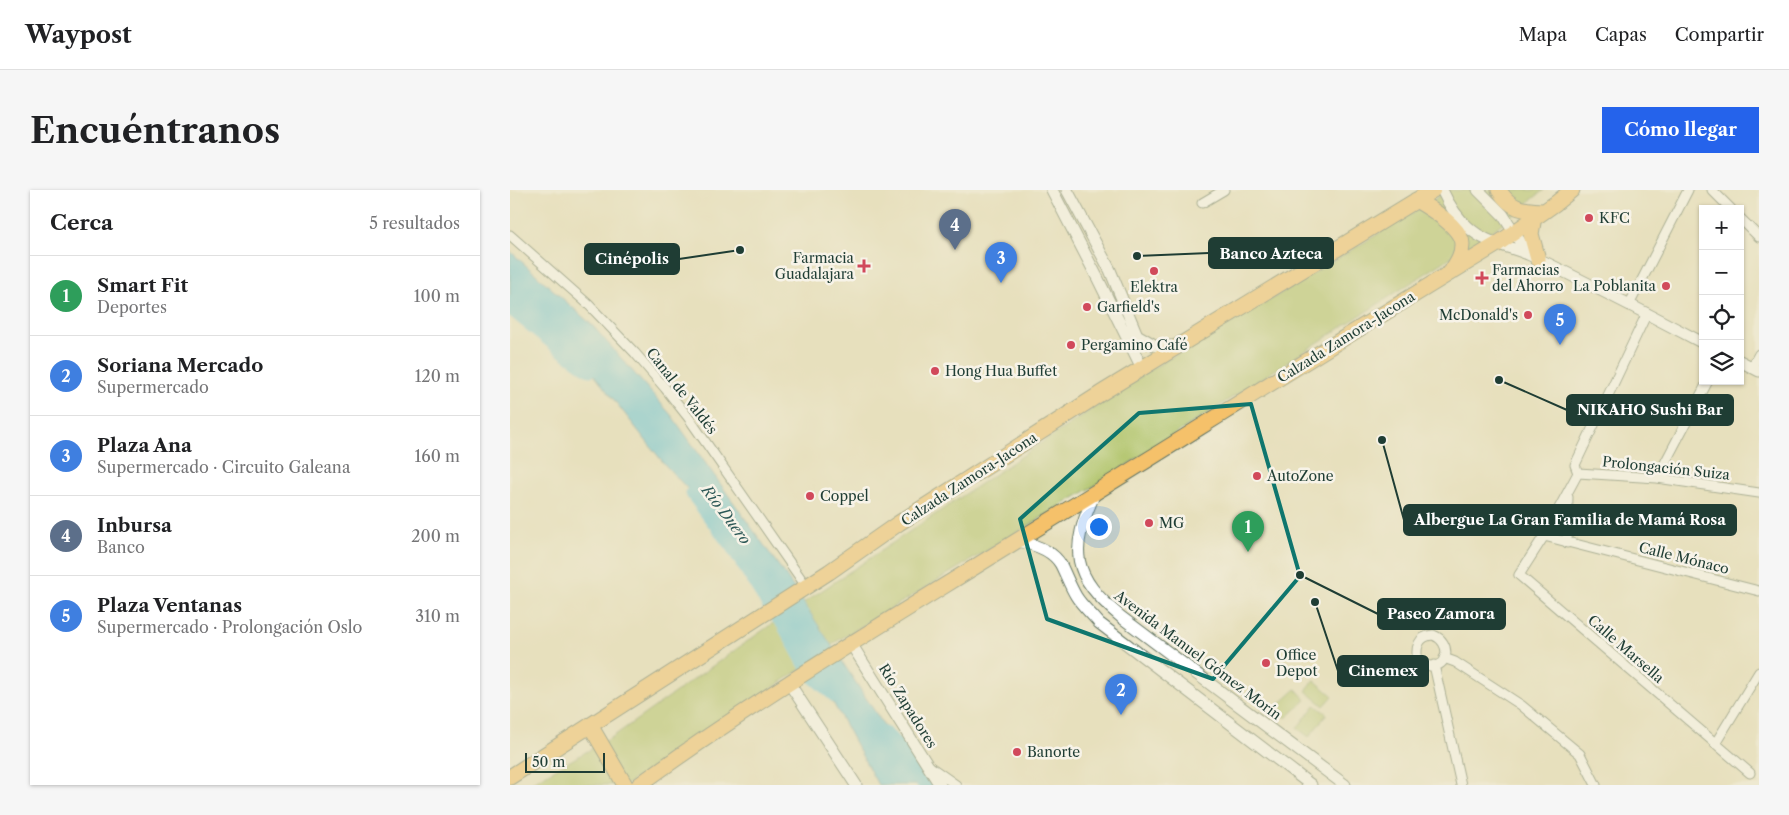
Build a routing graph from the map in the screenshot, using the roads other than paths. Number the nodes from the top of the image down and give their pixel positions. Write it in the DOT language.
graph roads {
  1 [pos="1052,190"];
  2 [pos="1067,190"];
  3 [pos="1224,190"];
  4 [pos="1433,190"];
  5 [pos="1442,190"];
  6 [pos="1478,190"];
  7 [pos="1499,190"];
  8 [pos="1572,190"];
  9 [pos="1688,190"];
  10 [pos="1712,190"];
  11 [pos="1416,200"];
  12 [pos="1202,204"];
  13 [pos="1727,205"];
  14 [pos="1539,214"];
  15 [pos="1744,222"];
  16 [pos="1513,232"];
  17 [pos="510,235"];
  18 [pos="1759,237"];
  19 [pos="1496,244"];
  20 [pos="1533,256"];
  21 [pos="1110,270"];
  22 [pos="1452,272"];
  23 [pos="1097,277"];
  24 [pos="1629,305"];
  25 [pos="1647,313"];
  26 [pos="1699,341"];
  27 [pos="1180,346"];
  28 [pos="1759,354"];
  29 [pos="1744,364"];
  30 [pos="1142,368"];
  31 [pos="1756,369"];
  32 [pos="1706,385"];
  33 [pos="1577,469"];
  34 [pos="1657,478"];
  35 [pos="1095,493"];
  36 [pos="1759,493"];
  37 [pos="1568,494"];
  38 [pos="1544,536"];
  39 [pos="1018,541"];
  40 [pos="1567,542"];
  41 [pos="804,588"];
  42 [pos="1759,591"];
  43 [pos="846,645"];
  44 [pos="1444,658"];
  45 [pos="1418,661"];
  46 [pos="1434,666"];
  47 [pos="1759,672"];
  48 [pos="1364,674"];
  49 [pos="789,683"];
  50 [pos="590,725"];
  51 [pos="1715,744"];
  52 [pos="927,765"];
  53 [pos="1750,773"];
  54 [pos="510,777"];
  55 [pos="625,785"];
  56 [pos="639,785"];
  57 [pos="856,785"];
  58 [pos="940,785"];
  59 [pos="956,785"];
  60 [pos="1311,785"];
  61 [pos="1345,785"];
  62 [pos="1461,785"];
  63 [pos="1596,785"];
  1 -- 23 [label="street"];
  2 -- 21 [label="street"];
  3 -- 12 [label="street"];
  4 -- 11 [label="main road, Calzada Zamora-Jacona"];
  5 -- 19 [label="street"];
  6 -- 16 [label="street"];
  7 -- 14 [label="main road"];
  8 -- 14 [label="main road, Calzada Zamora-Jacona"];
  9 -- 24 [label="street"];
  10 -- 13 [label="street"];
  11 -- 22 [label="main road"];
  11 -- 27 [label="main road, Calzada Zamora-Jacona"];
  14 -- 16 [label="main road, Calzada Zamora-Jacona"];
  14 -- 20 [label="main road"];
  15 -- 18 [label="street"];
  16 -- 19 [label="main road, Calzada Zamora-Jacona"];
  16 -- 20 [label="street"];
  17 -- 41 [label="street, Canal de Valdés"];
  19 -- 20 [label="street"];
  19 -- 22 [label="main road, Calzada Zamora-Jacona"];
  20 -- 24 [label="street"];
  21 -- 23 [label="street"];
  21 -- 27 [label="street"];
  22 -- 35 [label="main road, Calzada Zamora-Jacona"];
  23 -- 30 [label="street"];
  24 -- 25 [label="street"];
  25 -- 26 [label="street"];
  25 -- 33 [label="street"];
  27 -- 30 [label="main road, Calzada Zamora-Jacona"];
  28 -- 31 [label="street"];
  29 -- 31 [label="street"];
  30 -- 41 [label="main road, Calzada Zamora-Jacona"];
  32 -- 34 [label="street"];
  33 -- 34 [label="street, Prolongación Suiza"];
  33 -- 37 [label="street"];
  34 -- 36 [label="street, Prolongación Suiza"];
  35 -- 39 [label="main road, Calzada Zamora-Jacona"];
  35 -- 61 [label="street, Avenida Manuel Gómez Morín"];
  37 -- 38 [label="street"];
  37 -- 40 [label="street"];
  38 -- 40 [label="street, Calle Mónaco"];
  38 -- 51 [label="street, Calle Marsella"];
  39 -- 43 [label="main road, Calzada Zamora-Jacona"];
  39 -- 60 [label="street"];
  40 -- 42 [label="street, Calle Mónaco"];
  41 -- 50 [label="main road, Calzada Zamora-Jacona"];
  43 -- 49 [label="main road, Calzada Zamora-Jacona"];
  43 -- 52 [label="street, Río Zapadores"];
  44 -- 45 [label="street"];
  44 -- 46 [label="street"];
  44 -- 63 [label="street"];
  45 -- 46 [label="street"];
  45 -- 48 [label="street"];
  46 -- 62 [label="street"];
  47 -- 51 [label="street"];
  49 -- 56 [label="main road, Calzada Zamora-Jacona"];
  49 -- 57 [label="street"];
  50 -- 54 [label="main road, Calzada Zamora-Jacona"];
  50 -- 55 [label="main road"];
  51 -- 53 [label="street, Calle Marsella"];
  52 -- 58 [label="street, Río Zapadores"];
  52 -- 59 [label="street"];
}
